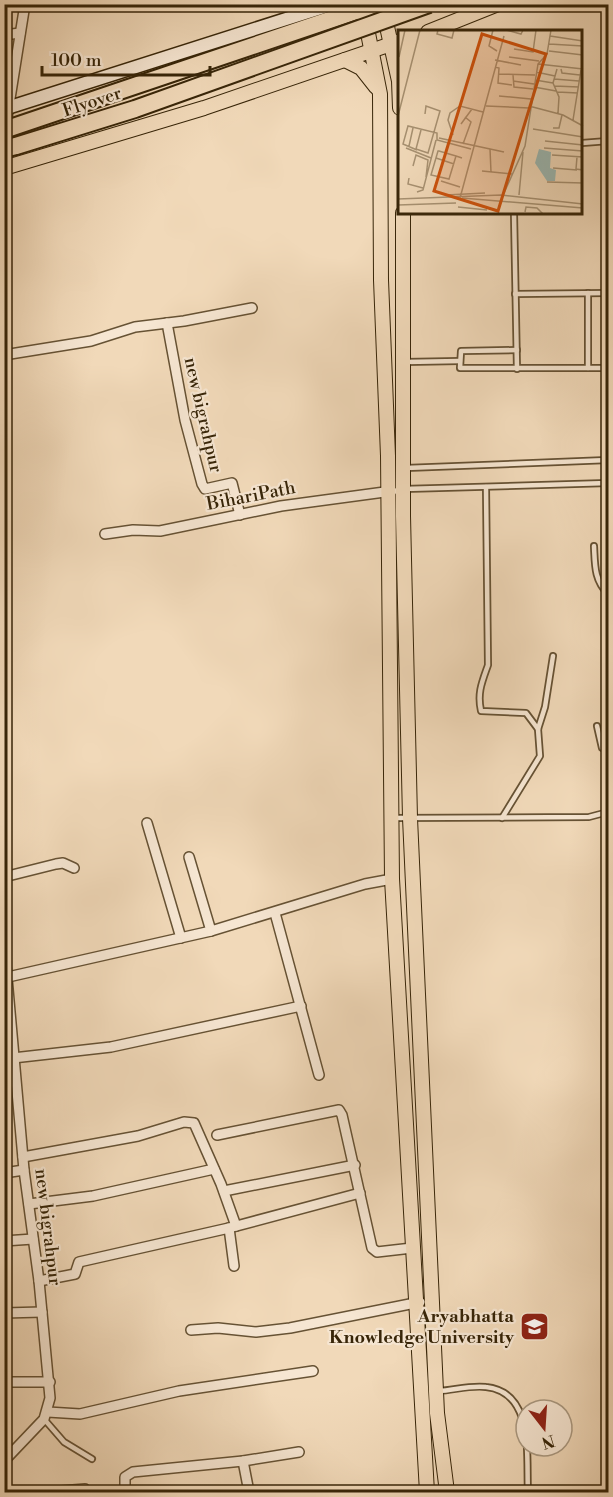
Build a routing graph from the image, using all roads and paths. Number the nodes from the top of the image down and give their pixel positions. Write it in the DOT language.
graph roads {
  1 [pos="25,4"];
  2 [pos="382,4"];
  3 [pos="429,4"];
  4 [pos="498,4"];
  5 [pos="364,8"];
  6 [pos="432,30"];
  7 [pos="20,33"];
  8 [pos="4,36"];
  9 [pos="395,42"];
  10 [pos="370,51"];
  11 [pos="345,60"];
  12 [pos="398,65"];
  13 [pos="380,94"];
  14 [pos="6,108"];
  15 [pos="5,130"];
  16 [pos="609,141"];
  17 [pos="583,143"];
  18 [pos="4,149"];
  19 [pos="4,168"];
  20 [pos="404,214"];
  21 [pos="514,214"];
  22 [pos="588,293"];
  23 [pos="609,293"];
  24 [pos="516,294"];
  25 [pos="252,308"];
  26 [pos="167,323"];
  27 [pos="516,350"];
  28 [pos="4,355"];
  29 [pos="460,361"];
  30 [pos="402,362"];
  31 [pos="588,368"];
  32 [pos="609,368"];
  33 [pos="517,369"];
  34 [pos="609,460"];
  35 [pos="403,468"];
  36 [pos="609,483"];
  37 [pos="486,487"];
  38 [pos="403,489"];
  39 [pos="388,491"];
  40 [pos="240,514"];
  41 [pos="105,534"];
  42 [pos="594,546"];
  43 [pos="609,594"];
  44 [pos="553,656"];
  45 [pos="597,726"];
  46 [pos="538,729"];
  47 [pos="609,752"];
  48 [pos="609,812"];
  49 [pos="392,818"];
  50 [pos="410,818"];
  51 [pos="502,818"];
  52 [pos="147,823"];
  53 [pos="189,857"];
  54 [pos="74,868"];
  55 [pos="4,877"];
  56 [pos="392,879"];
  57 [pos="275,913"];
  58 [pos="414,928"];
  59 [pos="394,929"];
  60 [pos="211,932"];
  61 [pos="180,938"];
  62 [pos="4,944"];
  63 [pos="8,977"];
  64 [pos="7,1000"];
  65 [pos="301,1006"];
  66 [pos="13,1058"];
  67 [pos="16,1072"];
  68 [pos="4,1074"];
  69 [pos="319,1075"];
  70 [pos="423,1120"];
  71 [pos="405,1122"];
  72 [pos="217,1135"];
  73 [pos="23,1158"];
  74 [pos="355,1165"];
  75 [pos="214,1169"];
  76 [pos="24,1170"];
  77 [pos="4,1173"];
  78 [pos="224,1191"];
  79 [pos="360,1193"];
  80 [pos="28,1204"];
  81 [pos="232,1227"];
  82 [pos="33,1239"];
  83 [pos="4,1241"];
  84 [pos="412,1248"];
  85 [pos="234,1266"];
  86 [pos="39,1281"];
  87 [pos="432,1301"];
  88 [pos="416,1302"];
  89 [pos="42,1312"];
  90 [pos="4,1313"];
  91 [pos="191,1330"];
  92 [pos="313,1371"];
  93 [pos="4,1382"];
  94 [pos="50,1382"];
  95 [pos="436,1392"];
  96 [pos="46,1416"];
  97 [pos="299,1452"];
  98 [pos="92,1459"];
  99 [pos="4,1461"];
  100 [pos="243,1461"];
  101 [pos="445,1488"];
  102 [pos="85,1489"];
  103 [pos="427,1489"];
  104 [pos="48,1492"];
  105 [pos="125,1492"];
  106 [pos="249,1492"];
  107 [pos="528,1492"];
  1 -- 7 [label="street"];
  2 -- 9 [label="main road"];
  3 -- 18 [label="highway, Flyover, bridge"];
  4 -- 6 [label="main road"];
  5 -- 10 [label="main road"];
  5 -- 14 [label="street"];
  5 -- 15 [label="highway"];
  7 -- 8 [label="street"];
  7 -- 14 [label="street"];
  9 -- 10 [label="main road"];
  9 -- 12 [label="main road"];
  10 -- 11 [label="main road"];
  10 -- 13 [label="main road"];
  11 -- 13 [label="main road"];
  11 -- 19 [label="main road"];
  13 -- 39 [label="main road"];
  14 -- 15 [label="street"];
  16 -- 17 [label="lane"];
  20 -- 30 [label="main road"];
  21 -- 24 [label="lane"];
  22 -- 23 [label="lane"];
  22 -- 24 [label="lane"];
  22 -- 31 [label="lane"];
  24 -- 27 [label="lane"];
  25 -- 26 [label="street"];
  26 -- 28 [label="street"];
  26 -- 40 [label="street, new bigrahpur"];
  27 -- 29 [label="lane"];
  27 -- 33 [label="lane"];
  29 -- 30 [label="lane"];
  29 -- 33 [label="lane"];
  30 -- 35 [label="main road"];
  31 -- 32 [label="lane"];
  31 -- 33 [label="lane"];
  34 -- 35 [label="lane"];
  35 -- 38 [label="main road"];
  36 -- 37 [label="lane"];
  37 -- 38 [label="lane"];
  37 -- 46 [label="lane"];
  38 -- 39 [label="street, BihariPath"];
  38 -- 50 [label="main road"];
  39 -- 40 [label="street, BihariPath"];
  39 -- 49 [label="main road"];
  40 -- 41 [label="street, BihariPath"];
  42 -- 43 [label="lane"];
  44 -- 46 [label="lane"];
  45 -- 47 [label="lane"];
  46 -- 51 [label="lane"];
  48 -- 51 [label="lane"];
  49 -- 50 [label="lane"];
  49 -- 56 [label="main road"];
  50 -- 51 [label="lane"];
  50 -- 58 [label="main road"];
  52 -- 61 [label="street"];
  53 -- 60 [label="street"];
  54 -- 55 [label="street"];
  56 -- 57 [label="street"];
  56 -- 59 [label="main road"];
  57 -- 60 [label="street"];
  57 -- 65 [label="street"];
  58 -- 59 [label="main road"];
  58 -- 70 [label="main road"];
  59 -- 71 [label="main road"];
  60 -- 61 [label="street"];
  61 -- 63 [label="street"];
  62 -- 63 [label="street, new bigrahpur"];
  63 -- 64 [label="street, new bigrahpur"];
  64 -- 66 [label="street, new bigrahpur"];
  65 -- 66 [label="street"];
  65 -- 69 [label="street"];
  66 -- 67 [label="street, new bigrahpur"];
  67 -- 68 [label="street"];
  67 -- 73 [label="street, new bigrahpur"];
  70 -- 71 [label="main road"];
  70 -- 87 [label="main road"];
  71 -- 84 [label="main road"];
  72 -- 74 [label="street"];
  73 -- 75 [label="street"];
  73 -- 76 [label="street, new bigrahpur"];
  74 -- 78 [label="street"];
  74 -- 79 [label="street"];
  75 -- 78 [label="street"];
  75 -- 80 [label="street"];
  76 -- 77 [label="street"];
  76 -- 80 [label="street, new bigrahpur"];
  78 -- 81 [label="street"];
  79 -- 81 [label="street"];
  79 -- 84 [label="street"];
  80 -- 82 [label="street, new bigrahpur"];
  81 -- 85 [label="street"];
  81 -- 86 [label="street"];
  82 -- 83 [label="street"];
  82 -- 86 [label="street, new bigrahpur"];
  84 -- 88 [label="main road"];
  86 -- 89 [label="street, new bigrahpur"];
  87 -- 88 [label="street"];
  87 -- 95 [label="main road"];
  88 -- 91 [label="street"];
  88 -- 103 [label="main road"];
  89 -- 90 [label="street"];
  89 -- 94 [label="street, new bigrahpur"];
  92 -- 96 [label="street"];
  93 -- 94 [label="street"];
  94 -- 96 [label="street, new bigrahpur"];
  95 -- 101 [label="main road"];
  95 -- 107 [label="lane"];
  96 -- 98 [label="lane"];
  96 -- 99 [label="street"];
  97 -- 100 [label="street"];
  100 -- 105 [label="street"];
  100 -- 106 [label="street"];
  101 -- 103 [label="main road"];
  102 -- 104 [label="street"];
}
